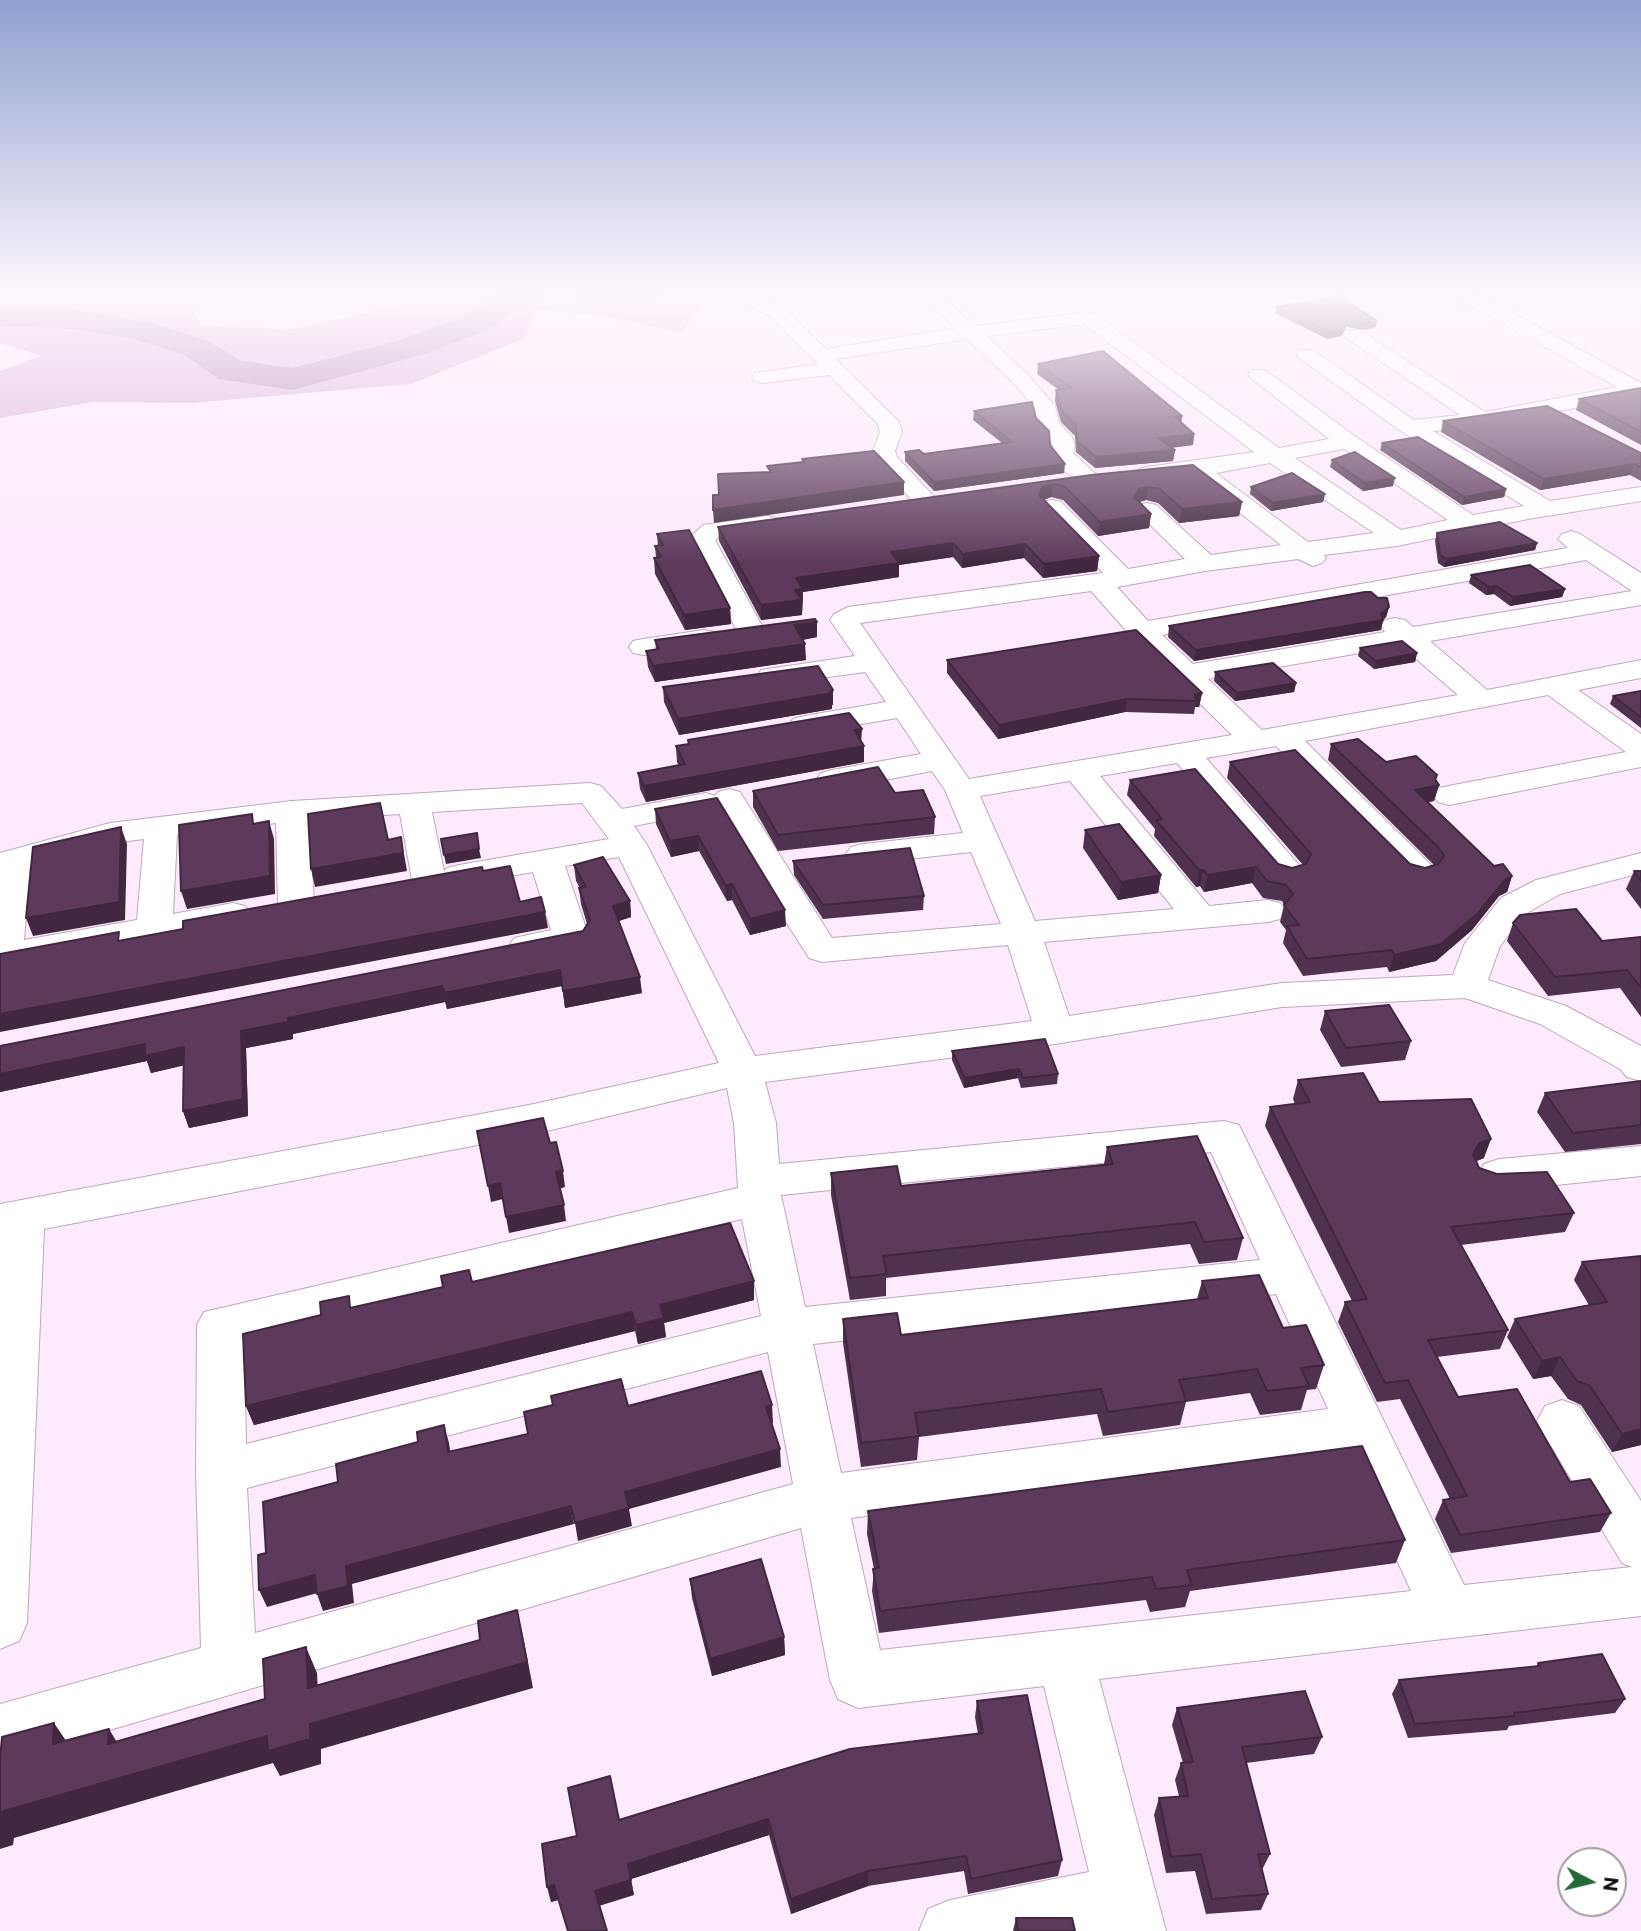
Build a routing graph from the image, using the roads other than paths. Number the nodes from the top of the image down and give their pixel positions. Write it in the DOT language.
graph roads {
  1 [pos="850,384"];
  2 [pos="1025,384"];
  3 [pos="1178,384"];
  4 [pos="1271,384"];
  5 [pos="1349,384"];
  6 [pos="1428,384"];
  7 [pos="1614,384"];
  8 [pos="1638,399"];
  9 [pos="1549,408"];
  10 [pos="1481,419"];
  11 [pos="1410,426"];
  12 [pos="1583,426"];
  13 [pos="1348,442"];
  14 [pos="1273,454"];
  15 [pos="1197,469"];
  16 [pos="1089,479"];
  17 [pos="1062,483"];
  18 [pos="1641,494"];
  19 [pos="954,499"];
  20 [pos="927,502"];
  21 [pos="900,506"];
  22 [pos="1052,507"];
  23 [pos="1147,510"];
  24 [pos="1538,511"];
  25 [pos="793,519"];
  26 [pos="1471,525"];
  27 [pos="1397,538"];
  28 [pos="1304,550"];
  29 [pos="1591,552"];
  30 [pos="1205,563"];
  31 [pos="1110,580"];
  32 [pos="1641,585"];
  33 [pos="1354,593"];
  34 [pos="1641,597"];
  35 [pos="1141,631"];
  36 [pos="1408,637"];
  37 [pos="643,647"];
  38 [pos="874,662"];
  39 [pos="1641,669"];
  40 [pos="1187,674"];
  41 [pos="744,680"];
  42 [pos="1555,687"];
  43 [pos="1481,700"];
  44 [pos="906,708"];
  45 [pos="776,730"];
  46 [pos="1269,738"];
  47 [pos="1641,748"];
  48 [pos="1184,752"];
  49 [pos="1641,758"];
  50 [pos="941,761"];
  51 [pos="1078,770"];
  52 [pos="809,785"];
  53 [pos="961,790"];
  54 [pos="1449,795"];
  55 [pos="414,805"];
  56 [pos="292,811"];
  57 [pos="161,829"];
  58 [pos="622,832"];
  59 [pos="984,841"];
  60 [pos="547,859"];
  61 [pos="7,862"];
  62 [pos="1641,863"];
  63 [pos="768,865"];
  64 [pos="1288,872"];
  65 [pos="1419,873"];
  66 [pos="416,883"];
  67 [pos="1268,911"];
  68 [pos="1200,918"];
  69 [pos="154,928"];
  70 [pos="1022,932"];
  71 [pos="490,953"];
  72 [pos="2,956"];
  73 [pos="1467,986"];
  74 [pos="1055,1031"];
  75 [pos="1641,1067"];
  76 [pos="743,1071"];
  77 [pos="1641,1161"];
  78 [pos="1489,1175"];
  79 [pos="758,1191"];
  80 [pos="12,1219"];
  81 [pos="1290,1275"];
  82 [pos="787,1328"];
  83 [pos="1562,1421"];
  84 [pos="1361,1426"];
  85 [pos="221,1472"];
  86 [pos="821,1499"];
  87 [pos="1641,1546"];
  88 [pos="1641,1591"];
  89 [pos="1449,1613"];
  90 [pos="0,1623"];
  91 [pos="1065,1657"];
  92 [pos="229,1667"];
  93 [pos="0,1733"];
  94 [pos="1131,1913"];
  95 [pos="950,1931"];
  1 -- 20 [label="street"];
  2 -- 16 [label="street"];
  3 -- 14 [label="street"];
  4 -- 13 [label="street"];
  5 -- 11 [label="street"];
  6 -- 10 [label="street"];
  7 -- 8 [label="street"];
  8 -- 9 [label="street"];
  9 -- 10 [label="street"];
  9 -- 12 [label="street"];
  10 -- 11 [label="street"];
  11 -- 24 [label="street"];
  13 -- 14 [label="street"];
  13 -- 26 [label="street"];
  14 -- 15 [label="street"];
  14 -- 27 [label="street"];
  15 -- 16 [label="street"];
  15 -- 28 [label="street"];
  16 -- 17 [label="street"];
  18 -- 24 [label="street"];
  19 -- 20 [label="street"];
  20 -- 21 [label="street"];
  22 -- 31 [label="street"];
  23 -- 30 [label="street"];
  24 -- 26 [label="street"];
  24 -- 29 [label="street"];
  25 -- 37 [label="street"];
  26 -- 27 [label="street"];
  27 -- 28 [label="street"];
  28 -- 30 [label="street"];
  28 -- 33 [label="street"];
  29 -- 32 [label="street"];
  29 -- 33 [label="street"];
  30 -- 31 [label="street"];
  31 -- 35 [label="street"];
  31 -- 38 [label="street"];
  33 -- 35 [label="street"];
  33 -- 36 [label="street"];
  34 -- 36 [label="street"];
  35 -- 40 [label="street"];
  36 -- 40 [label="street"];
  36 -- 43 [label="street"];
  38 -- 41 [label="street"];
  38 -- 44 [label="street"];
  39 -- 42 [label="street"];
  40 -- 46 [label="street"];
  42 -- 43 [label="street"];
  42 -- 47 [label="street"];
  43 -- 46 [label="street"];
  44 -- 45 [label="street"];
  44 -- 50 [label="street"];
  46 -- 48 [label="street"];
  46 -- 65 [label="street"];
  48 -- 51 [label="street"];
  48 -- 64 [label="street"];
  49 -- 54 [label="street"];
  50 -- 52 [label="street"];
  50 -- 53 [label="street"];
  51 -- 53 [label="street"];
  51 -- 68 [label="street"];
  53 -- 59 [label="street"];
  55 -- 56 [label="street"];
  55 -- 58 [label="street"];
  55 -- 66 [label="street"];
  56 -- 57 [label="street"];
  56 -- 69 [label="street"];
  57 -- 61 [label="street"];
  57 -- 69 [label="street"];
  58 -- 60 [label="street"];
  58 -- 63 [label="street"];
  58 -- 76 [label="street"];
  59 -- 63 [label="street"];
  59 -- 70 [label="street"];
  60 -- 66 [label="street"];
  60 -- 71 [label="street"];
  61 -- 72 [label="street"];
  62 -- 73 [label="street"];
  63 -- 70 [label="street"];
  67 -- 68 [label="street"];
  68 -- 70 [label="street"];
  69 -- 72 [label="street"];
  70 -- 74 [label="street"];
  73 -- 74 [label="street"];
  73 -- 75 [label="street"];
  74 -- 76 [label="street"];
  76 -- 79 [label="street"];
  76 -- 80 [label="street"];
  77 -- 78 [label="street"];
  79 -- 81 [label="street"];
  79 -- 82 [label="street"];
  79 -- 85 [label="street"];
  80 -- 90 [label="street"];
  81 -- 82 [label="street"];
  81 -- 84 [label="street"];
  82 -- 85 [label="street"];
  82 -- 86 [label="street"];
  83 -- 87 [label="street"];
  84 -- 86 [label="street"];
  84 -- 89 [label="street"];
  85 -- 92 [label="street"];
  86 -- 91 [label="street"];
  86 -- 92 [label="street"];
  88 -- 89 [label="street"];
  89 -- 91 [label="street"];
  91 -- 94 [label="street"];
  92 -- 93 [label="street"];
  94 -- 95 [label="street"];
}
